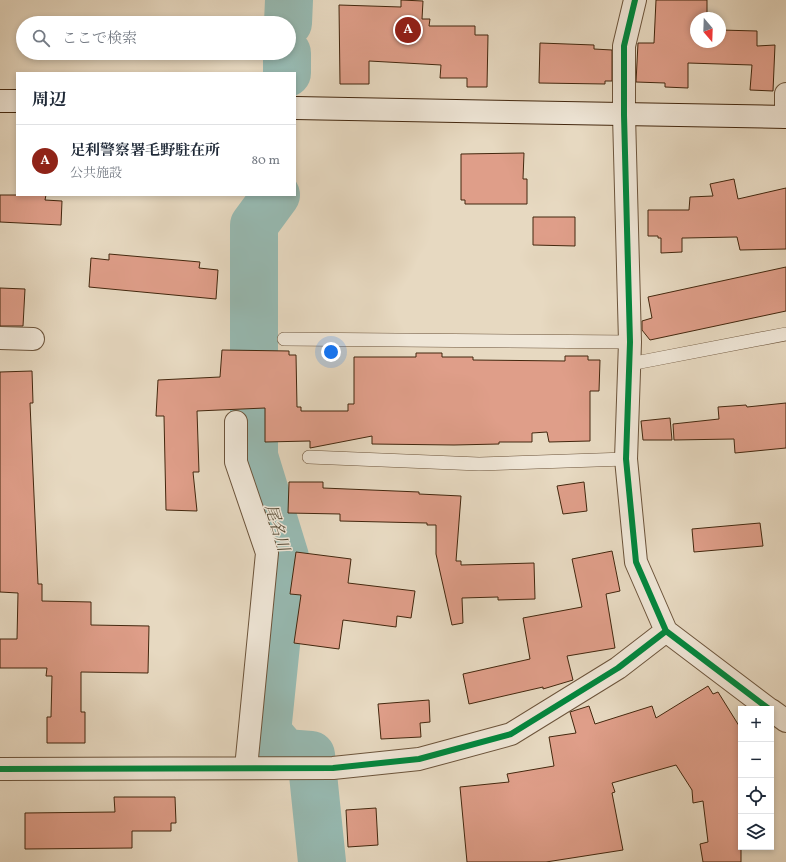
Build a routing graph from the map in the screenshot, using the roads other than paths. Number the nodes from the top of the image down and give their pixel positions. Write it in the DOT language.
graph roads {
  1 [pos="635,0"];
  2 [pos="786,94"];
  3 [pos="0,101"];
  4 [pos="16,102"];
  5 [pos="296,108"];
  6 [pos="624,115"];
  7 [pos="786,117"];
  8 [pos="786,334"];
  9 [pos="0,338"];
  10 [pos="33,339"];
  11 [pos="284,339"];
  12 [pos="630,342"];
  13 [pos="630,364"];
  14 [pos="236,422"];
  15 [pos="309,457"];
  16 [pos="626,459"];
  17 [pos="666,631"];
  18 [pos="765,706"];
  19 [pos="774,713"];
  20 [pos="786,721"];
  21 [pos="246,768"];
  22 [pos="0,769"];
  1 -- 6 [label="street"];
  2 -- 7 [label="street"];
  3 -- 4 [label="street"];
  5 -- 6 [label="street"];
  6 -- 7 [label="street"];
  6 -- 12 [label="street"];
  8 -- 13 [label="lane"];
  9 -- 10 [label="street"];
  11 -- 12 [label="lane"];
  12 -- 13 [label="street"];
  13 -- 16 [label="street"];
  14 -- 21 [label="street"];
  15 -- 16 [label="lane"];
  16 -- 17 [label="street"];
  17 -- 18 [label="street"];
  17 -- 21 [label="street"];
  19 -- 20 [label="street"];
  21 -- 22 [label="street"];
}
